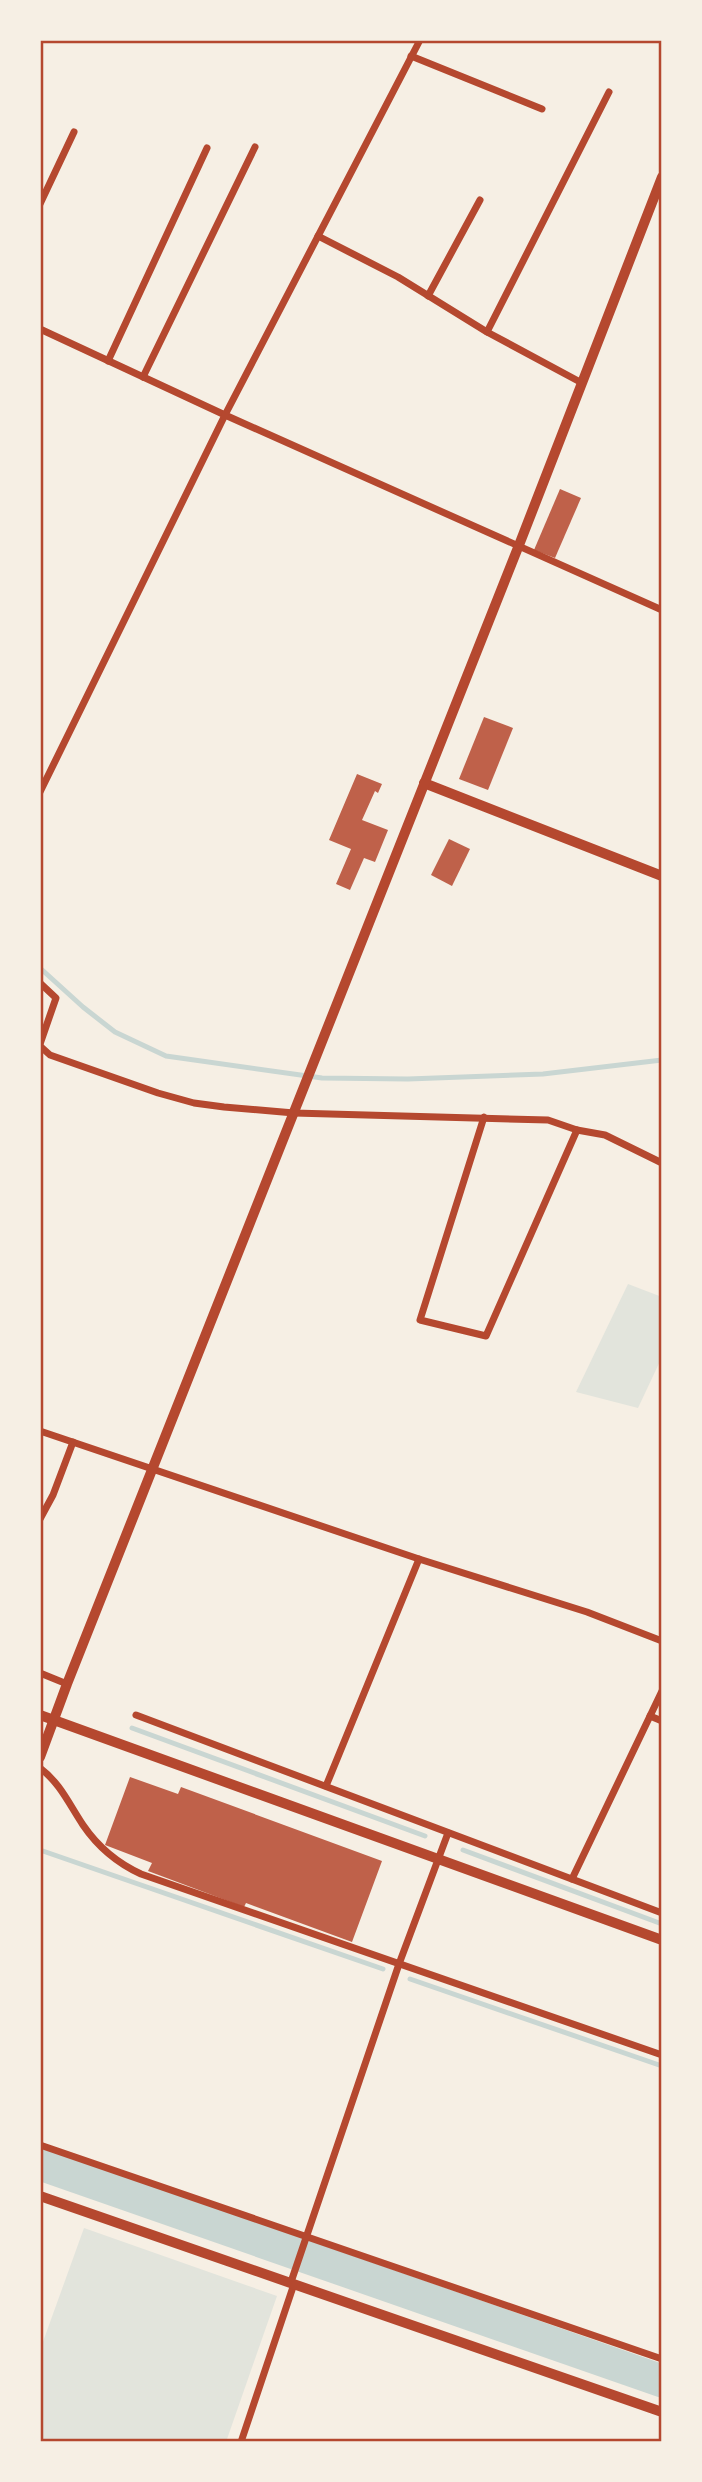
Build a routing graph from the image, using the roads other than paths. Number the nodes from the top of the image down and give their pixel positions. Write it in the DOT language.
graph roads {
  1 [pos="420,40"];
  2 [pos="411,56"];
  3 [pos="609,92"];
  4 [pos="542,109"];
  5 [pos="74,132"];
  6 [pos="255,147"];
  7 [pos="207,148"];
  8 [pos="662,177"];
  9 [pos="480,200"];
  10 [pos="40,204"];
  11 [pos="318,236"];
  12 [pos="428,296"];
  13 [pos="40,329"];
  14 [pos="486,332"];
  15 [pos="108,360"];
  16 [pos="143,377"];
  17 [pos="582,383"];
  18 [pos="225,415"];
  19 [pos="518,546"];
  20 [pos="662,610"];
  21 [pos="424,783"];
  22 [pos="40,792"];
  23 [pos="662,876"];
  24 [pos="40,983"];
  25 [pos="40,1044"];
  26 [pos="294,1112"];
  27 [pos="484,1117"];
  28 [pos="577,1130"];
  29 [pos="662,1163"];
  30 [pos="40,1431"];
  31 [pos="73,1441"];
  32 [pos="153,1469"];
  33 [pos="40,1519"];
  34 [pos="419,1559"];
  35 [pos="662,1641"];
  36 [pos="40,1673"];
  37 [pos="67,1684"];
  38 [pos="662,1691"];
  39 [pos="40,1715"];
  40 [pos="136,1716"];
  41 [pos="650,1716"];
  42 [pos="54,1720"];
  43 [pos="662,1721"];
  44 [pos="40,1757"];
  45 [pos="40,1768"];
  46 [pos="326,1786"];
  47 [pos="448,1833"];
  48 [pos="438,1858"];
  49 [pos="572,1879"];
  50 [pos="662,1913"];
  51 [pos="662,1940"];
  52 [pos="399,1964"];
  53 [pos="662,2055"];
  54 [pos="40,2145"];
  55 [pos="40,2196"];
  56 [pos="306,2236"];
  57 [pos="293,2283"];
  58 [pos="662,2359"];
  59 [pos="662,2412"];
  60 [pos="241,2442"];
  1 -- 2 [label="street"];
  2 -- 4 [label="street"];
  2 -- 11 [label="street"];
  3 -- 14 [label="street"];
  5 -- 10 [label="street"];
  6 -- 16 [label="street"];
  7 -- 15 [label="street"];
  8 -- 17 [label="main road"];
  9 -- 12 [label="street"];
  11 -- 12 [label="street"];
  11 -- 18 [label="street"];
  12 -- 14 [label="street"];
  13 -- 15 [label="street"];
  14 -- 17 [label="street"];
  15 -- 16 [label="street"];
  16 -- 18 [label="street"];
  17 -- 19 [label="main road"];
  18 -- 19 [label="street"];
  18 -- 22 [label="street"];
  19 -- 20 [label="street"];
  19 -- 21 [label="main road"];
  21 -- 23 [label="street"];
  21 -- 26 [label="main road"];
  24 -- 25 [label="street"];
  25 -- 26 [label="street"];
  26 -- 27 [label="street"];
  26 -- 32 [label="main road"];
  27 -- 28 [label="street"];
  27 -- 28 [label="street"];
  28 -- 29 [label="street"];
  30 -- 31 [label="street"];
  31 -- 32 [label="street"];
  31 -- 33 [label="street"];
  32 -- 34 [label="street"];
  32 -- 37 [label="main road"];
  34 -- 35 [label="street"];
  34 -- 46 [label="street"];
  36 -- 37 [label="street"];
  37 -- 42 [label="main road"];
  38 -- 41 [label="street"];
  39 -- 42 [label="street"];
  40 -- 46 [label="street"];
  41 -- 43 [label="street"];
  41 -- 49 [label="street"];
  42 -- 44 [label="main road"];
  42 -- 48 [label="street"];
  45 -- 52 [label="street"];
  46 -- 47 [label="street"];
  47 -- 48 [label="street"];
  47 -- 49 [label="street"];
  48 -- 51 [label="street"];
  48 -- 52 [label="street"];
  49 -- 50 [label="street"];
  52 -- 53 [label="street"];
  52 -- 56 [label="street"];
  54 -- 56 [label="street"];
  55 -- 57 [label="street"];
  56 -- 57 [label="street"];
  56 -- 58 [label="street"];
  57 -- 59 [label="street"];
  57 -- 60 [label="street"];
}
